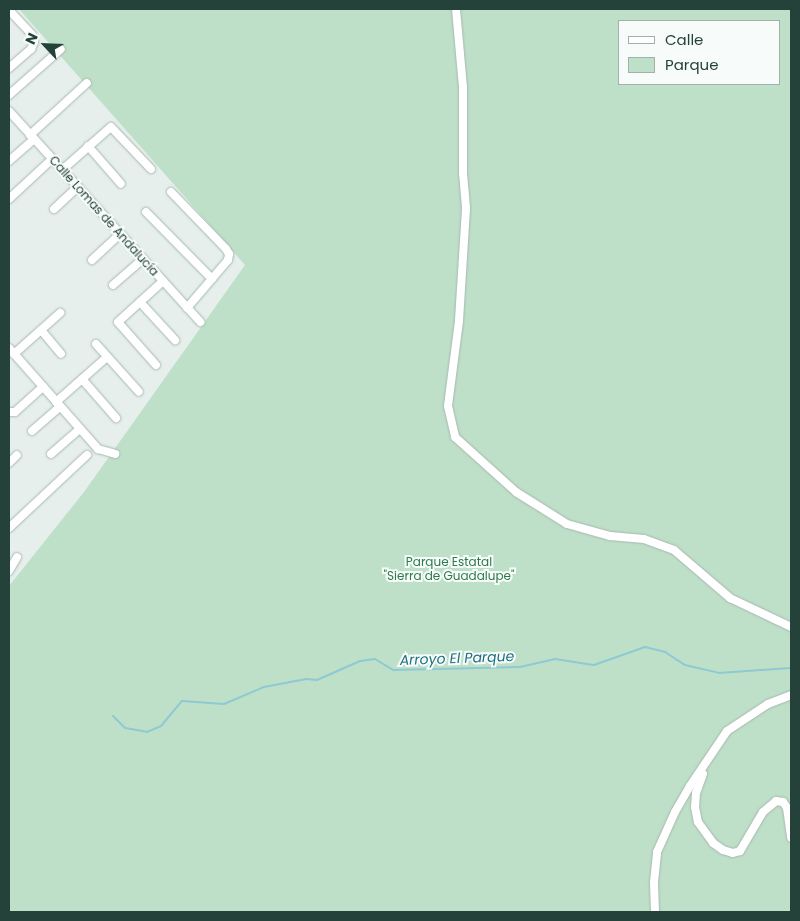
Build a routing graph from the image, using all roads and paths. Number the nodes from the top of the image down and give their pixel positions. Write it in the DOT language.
graph roads {
  1 [pos="456,9"];
  2 [pos="9,10"];
  3 [pos="61,48"];
  4 [pos="10,64"];
  5 [pos="87,83"];
  6 [pos="9,95"];
  7 [pos="9,112"];
  8 [pos="32,137"];
  9 [pos="88,146"];
  10 [pos="52,159"];
  11 [pos="9,161"];
  12 [pos="152,169"];
  13 [pos="62,170"];
  14 [pos="121,184"];
  15 [pos="78,187"];
  16 [pos="171,192"];
  17 [pos="9,199"];
  18 [pos="54,209"];
  19 [pos="146,212"];
  20 [pos="120,234"];
  21 [pos="143,259"];
  22 [pos="92,260"];
  23 [pos="212,279"];
  24 [pos="163,281"];
  25 [pos="113,285"];
  26 [pos="140,302"];
  27 [pos="187,308"];
  28 [pos="60,313"];
  29 [pos="200,322"];
  30 [pos="41,330"];
  31 [pos="174,340"];
  32 [pos="96,344"];
  33 [pos="11,351"];
  34 [pos="61,354"];
  35 [pos="107,357"];
  36 [pos="156,365"];
  37 [pos="82,379"];
  38 [pos="42,387"];
  39 [pos="139,392"];
  40 [pos="58,404"];
  41 [pos="9,412"];
  42 [pos="116,418"];
  43 [pos="80,429"];
  44 [pos="32,431"];
  45 [pos="51,454"];
  46 [pos="115,454"];
  47 [pos="17,455"];
  48 [pos="87,455"];
  49 [pos="9,463"];
  50 [pos="9,528"];
  51 [pos="17,556"];
  52 [pos="9,571"];
  53 [pos="791,627"];
  54 [pos="791,695"];
  55 [pos="706,765"];
  56 [pos="791,838"];
  57 [pos="655,912"];
  1 -- 53 [label="street"];
  2 -- 4 [label="street"];
  3 -- 6 [label="street"];
  5 -- 8 [label="street"];
  7 -- 8 [label="street, Calle Lomas de Andalucía"];
  8 -- 10 [label="street, Calle Lomas de Andalucía"];
  8 -- 11 [label="street"];
  9 -- 12 [label="street"];
  9 -- 13 [label="street"];
  9 -- 14 [label="street"];
  10 -- 13 [label="street, Calle Lomas de Andalucía"];
  10 -- 17 [label="street"];
  13 -- 15 [label="street, Calle Lomas de Andalucía"];
  15 -- 18 [label="street"];
  15 -- 20 [label="street, Calle Lomas de Andalucía"];
  16 -- 23 [label="street"];
  19 -- 23 [label="street"];
  20 -- 21 [label="street, Calle Lomas de Andalucía"];
  20 -- 22 [label="street"];
  21 -- 24 [label="street, Calle Lomas de Andalucía"];
  21 -- 25 [label="street"];
  23 -- 27 [label="street"];
  24 -- 26 [label="street"];
  24 -- 27 [label="street, Calle Lomas de Andalucía"];
  26 -- 31 [label="street"];
  26 -- 36 [label="street"];
  27 -- 29 [label="street, Calle Lomas de Andalucía"];
  28 -- 30 [label="street"];
  30 -- 33 [label="street"];
  30 -- 34 [label="street"];
  32 -- 35 [label="street"];
  33 -- 38 [label="street"];
  35 -- 37 [label="street"];
  35 -- 39 [label="street"];
  37 -- 40 [label="street"];
  37 -- 42 [label="street"];
  38 -- 40 [label="street"];
  38 -- 41 [label="street"];
  40 -- 43 [label="street"];
  40 -- 44 [label="street"];
  43 -- 45 [label="street"];
  43 -- 46 [label="street"];
  47 -- 49 [label="street"];
  48 -- 50 [label="street"];
  51 -- 52 [label="street"];
  54 -- 55 [label="street"];
  55 -- 56 [label="street"];
  55 -- 57 [label="street"];
}
